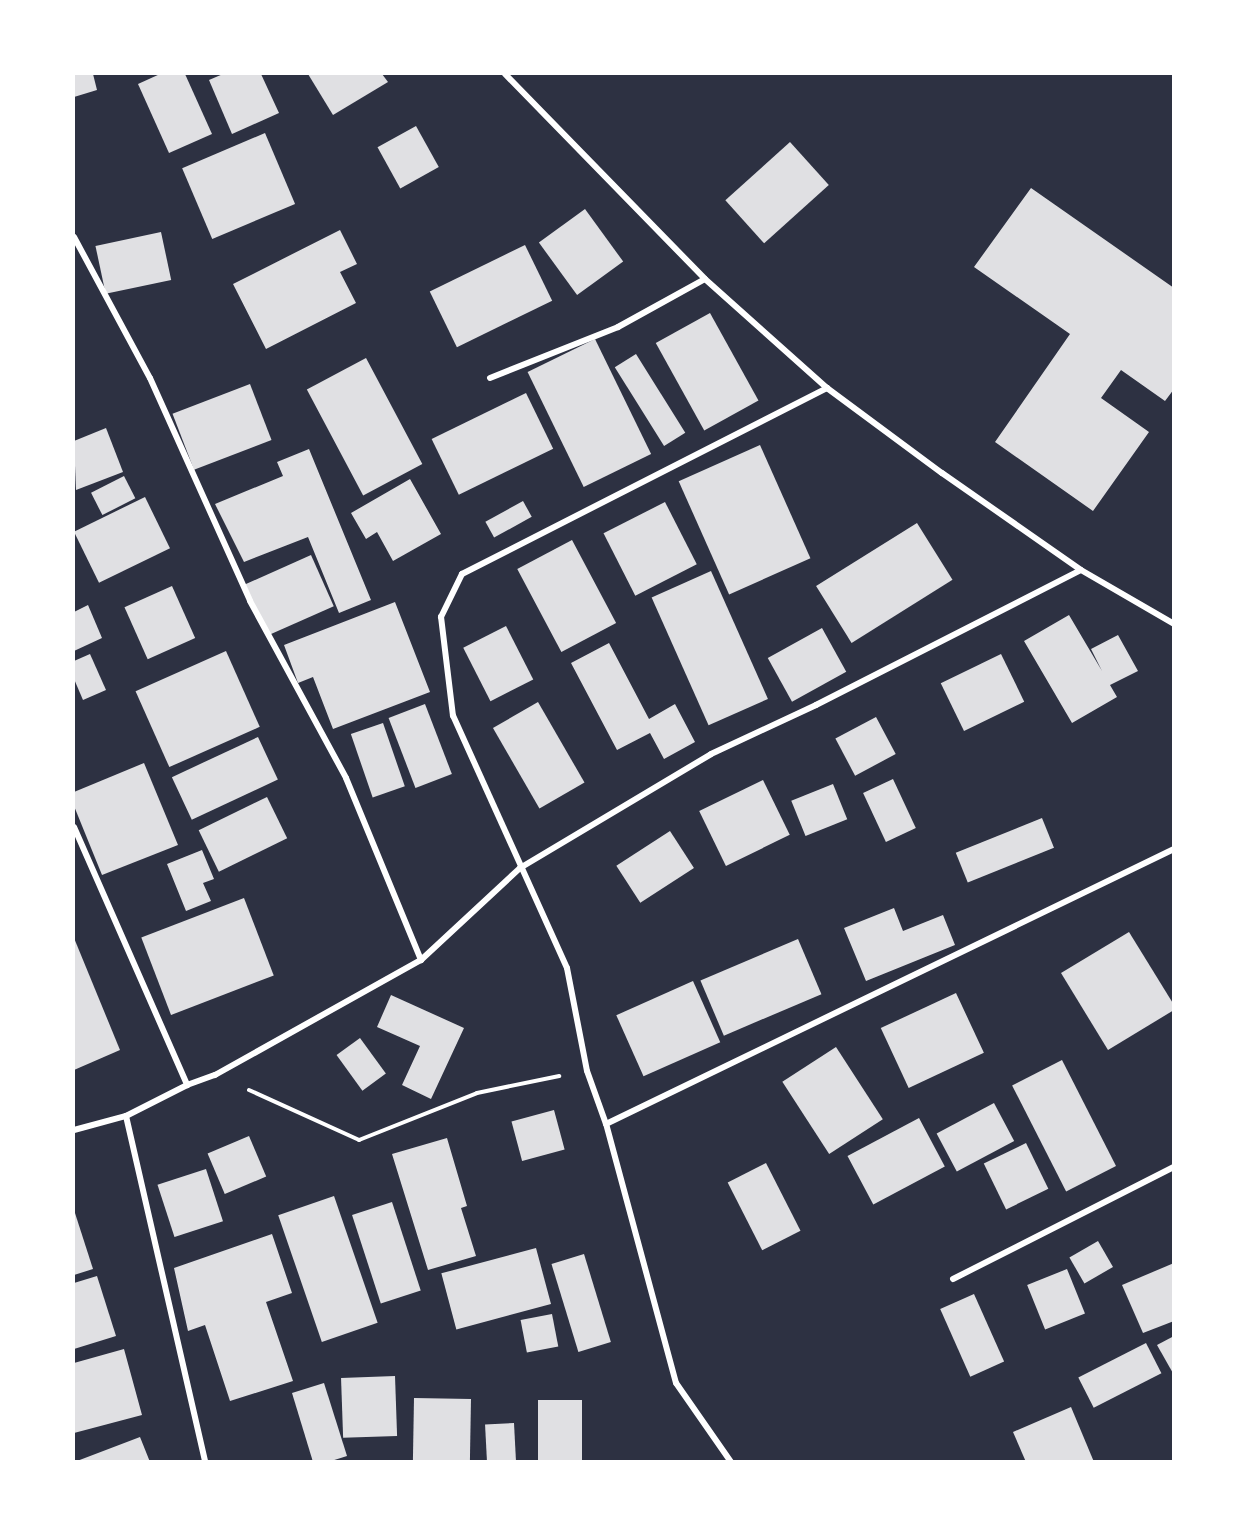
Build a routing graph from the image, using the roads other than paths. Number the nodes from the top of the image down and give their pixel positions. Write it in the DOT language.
graph roads {
  1 [pos="505,74"];
  2 [pos="74,237"];
  3 [pos="705,279"];
  4 [pos="490,378"];
  5 [pos="827,388"];
  6 [pos="1081,570"];
  7 [pos="1173,624"];
  8 [pos="74,827"];
  9 [pos="1173,849"];
  10 [pos="520,868"];
  11 [pos="421,960"];
  12 [pos="187,1085"];
  13 [pos="126,1116"];
  14 [pos="606,1124"];
  15 [pos="74,1130"];
  16 [pos="1173,1167"];
  17 [pos="954,1279"];
  18 [pos="205,1461"];
  19 [pos="731,1461"];
  1 -- 3 [label="street"];
  2 -- 11 [label="street"];
  3 -- 4 [label="street"];
  3 -- 5 [label="street"];
  5 -- 6 [label="street"];
  5 -- 10 [label="street"];
  6 -- 7 [label="street"];
  6 -- 10 [label="street"];
  8 -- 12 [label="street"];
  9 -- 14 [label="street"];
  10 -- 11 [label="street"];
  10 -- 14 [label="street"];
  11 -- 12 [label="street"];
  12 -- 13 [label="street"];
  13 -- 15 [label="street"];
  13 -- 18 [label="street"];
  14 -- 19 [label="street"];
  16 -- 17 [label="street"];
}
